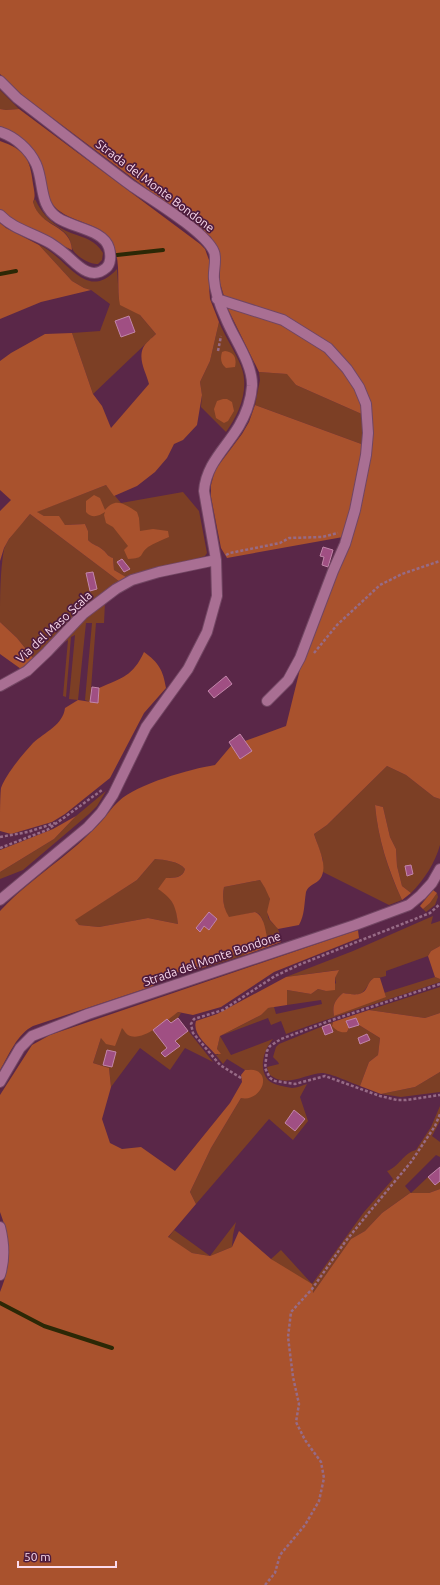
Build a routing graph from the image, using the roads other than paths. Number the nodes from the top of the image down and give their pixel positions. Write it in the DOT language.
graph roads {
  1 [pos="0,81"];
  2 [pos="0,132"];
  3 [pos="0,215"];
  4 [pos="217,299"];
  5 [pos="216,560"];
  6 [pos="0,686"];
  7 [pos="267,701"];
  8 [pos="440,869"];
  9 [pos="5,891"];
  10 [pos="0,900"];
  11 [pos="0,1082"];
  12 [pos="0,1227"];
  13 [pos="0,1275"];
  1 -- 4 [label="street, Strada del Monte Bondone"];
  2 -- 3 [label="street"];
  4 -- 5 [label="street, Strada del Monte Bondone"];
  4 -- 7 [label="street"];
  5 -- 6 [label="street, Via del Maso Scala"];
  5 -- 9 [label="street, Strada del Monte Bondone"];
  8 -- 11 [label="street, Strada del Monte Bondone"];
  9 -- 10 [label="street, Strada del Monte Bondone"];
  12 -- 13 [label="street"];
}
